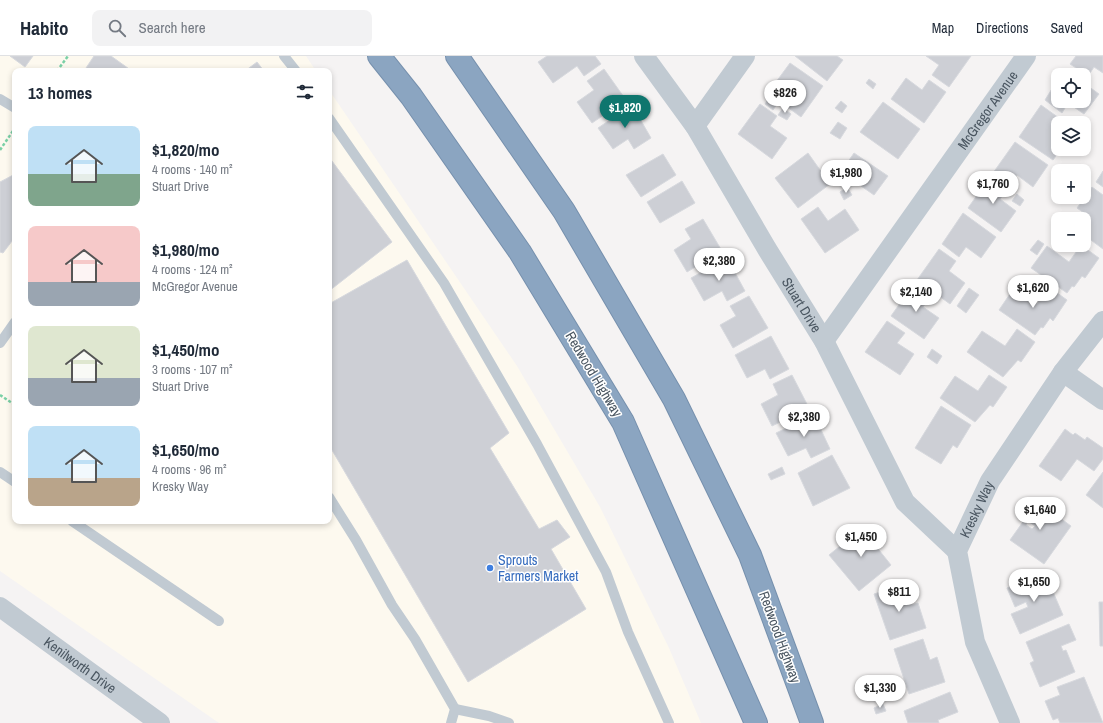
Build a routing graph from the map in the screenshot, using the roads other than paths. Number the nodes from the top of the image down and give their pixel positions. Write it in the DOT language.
graph roads {
  1 [pos="284,56"];
  2 [pos="378,56"];
  3 [pos="457,56"];
  4 [pos="644,56"];
  5 [pos="745,56"];
  6 [pos="1026,56"];
  7 [pos="294,68"];
  8 [pos="0,99"];
  9 [pos="12,106"];
  10 [pos="332,122"];
  11 [pos="695,126"];
  12 [pos="1103,321"];
  13 [pos="12,326"];
  14 [pos="824,341"];
  15 [pos="0,343"];
  16 [pos="1063,372"];
  17 [pos="1103,400"];
  18 [pos="0,472"];
  19 [pos="12,480"];
  20 [pos="332,502"];
  21 [pos="76,524"];
  22 [pos="957,551"];
  23 [pos="0,608"];
  24 [pos="219,621"];
  25 [pos="455,709"];
  26 [pos="160,723"];
  27 [pos="451,723"];
  28 [pos="509,723"];
  29 [pos="669,723"];
  30 [pos="756,723"];
  31 [pos="812,723"];
  32 [pos="1010,723"];
  1 -- 7 [label="lane"];
  2 -- 30 [label="highway, Redwood Highway"];
  3 -- 31 [label="highway, Redwood Highway"];
  4 -- 11 [label="street, Stuart Drive"];
  5 -- 11 [label="street"];
  6 -- 14 [label="street, McGregor Avenue"];
  8 -- 9 [label="lane"];
  10 -- 29 [label="lane"];
  11 -- 14 [label="street, Stuart Drive"];
  12 -- 16 [label="street, Kresky Way"];
  13 -- 15 [label="lane"];
  14 -- 22 [label="street, Stuart Drive"];
  16 -- 17 [label="street"];
  16 -- 22 [label="street, Kresky Way"];
  18 -- 19 [label="lane"];
  20 -- 25 [label="lane"];
  21 -- 24 [label="lane"];
  22 -- 32 [label="street, Kresky Way"];
  23 -- 26 [label="street, Kenilworth Drive"];
  25 -- 27 [label="lane"];
  25 -- 28 [label="lane"];
}
